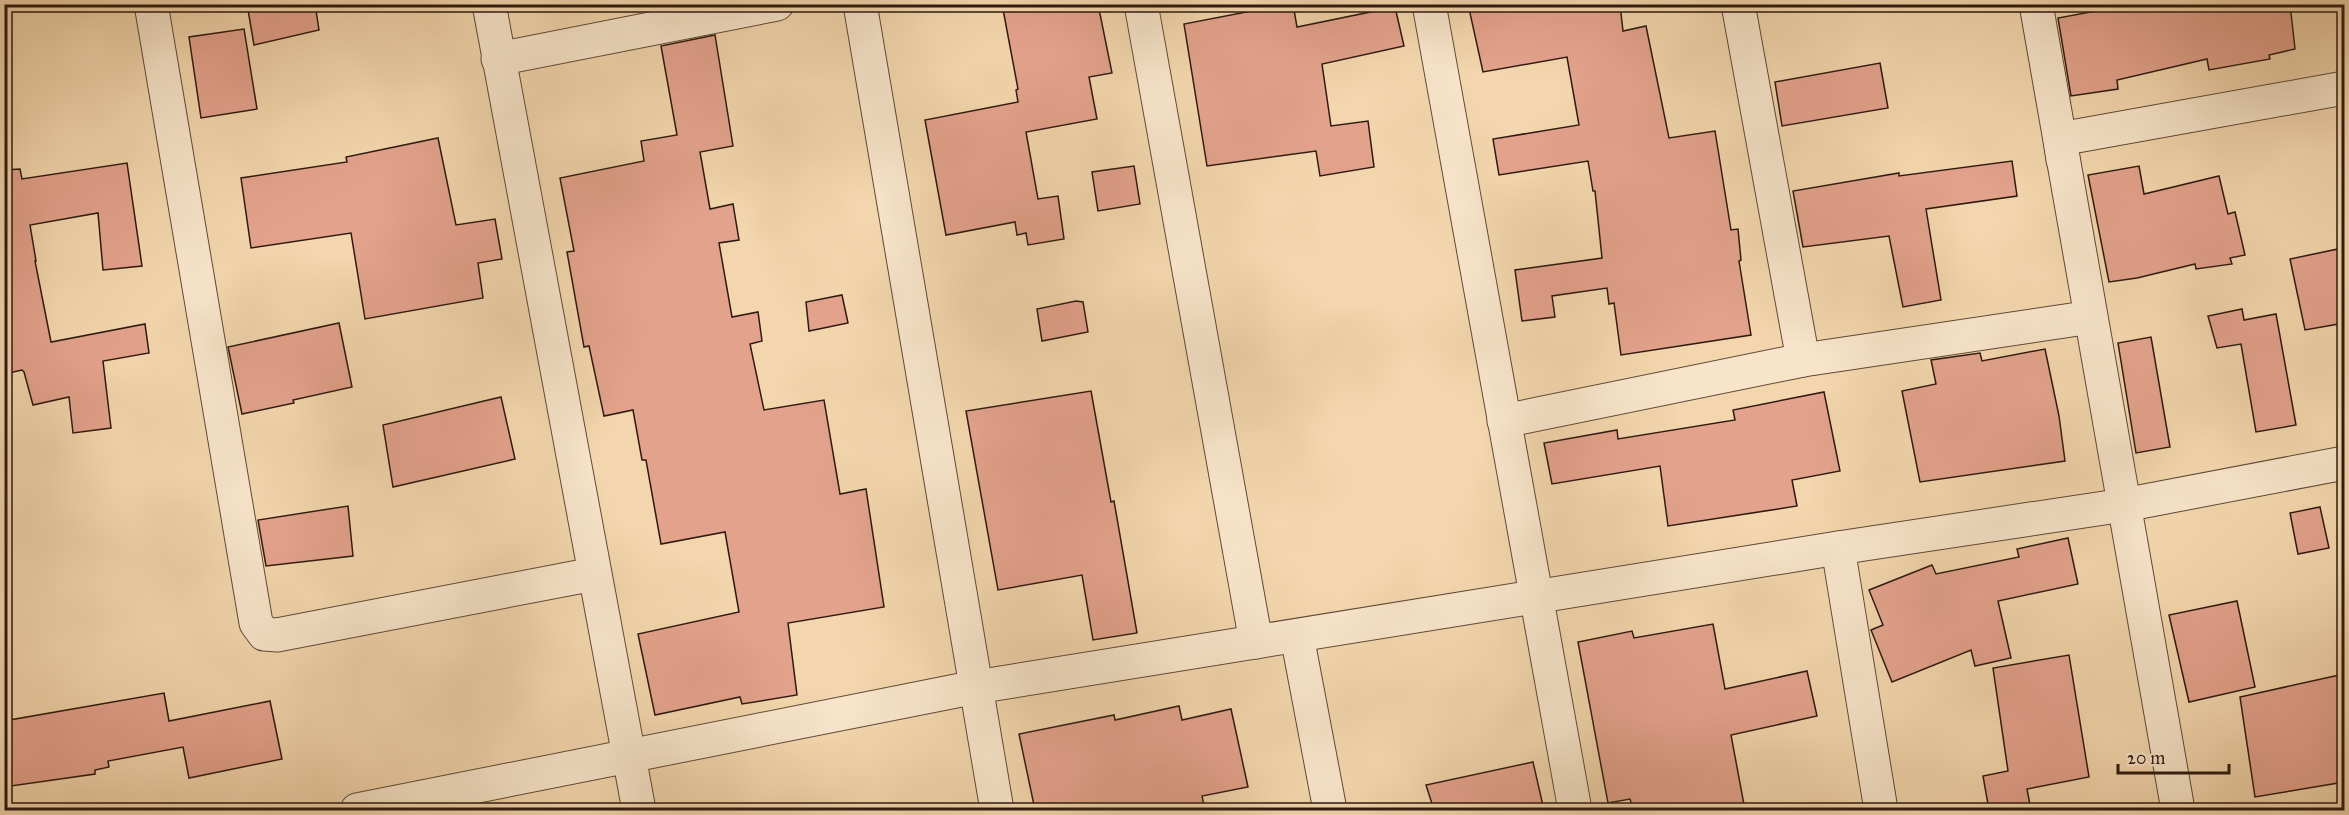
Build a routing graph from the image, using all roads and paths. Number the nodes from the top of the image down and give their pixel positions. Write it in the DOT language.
graph roads {
  1 [pos="151,4"];
  2 [pos="489,4"];
  3 [pos="777,4"];
  4 [pos="860,4"];
  5 [pos="1141,4"];
  6 [pos="1429,4"];
  7 [pos="1738,4"];
  8 [pos="2037,4"];
  9 [pos="498,59"];
  10 [pos="2344,88"];
  11 [pos="2060,140"];
  12 [pos="2085,318"];
  13 [pos="1803,360"];
  14 [pos="1504,421"];
  15 [pos="2344,463"];
  16 [pos="2124,504"];
  17 [pos="1838,548"];
  18 [pos="594,574"];
  19 [pos="1536,597"];
  20 [pos="1298,636"];
  21 [pos="1256,642"];
  22 [pos="976,687"];
  23 [pos="629,755"];
  24 [pos="357,810"];
  25 [pos="639,810"];
  26 [pos="997,810"];
  27 [pos="1330,810"];
  28 [pos="1575,810"];
  29 [pos="1881,810"];
  30 [pos="2178,810"];
  1 -- 18 [label="street"];
  2 -- 9 [label="street"];
  3 -- 9 [label="street"];
  4 -- 22 [label="street"];
  5 -- 21 [label="street"];
  6 -- 14 [label="street"];
  7 -- 13 [label="street"];
  8 -- 11 [label="street"];
  9 -- 18 [label="street"];
  10 -- 11 [label="street"];
  11 -- 12 [label="street"];
  11 -- 16 [label="street"];
  12 -- 13 [label="street"];
  12 -- 16 [label="street"];
  13 -- 14 [label="street"];
  14 -- 19 [label="street"];
  15 -- 16 [label="street"];
  16 -- 17 [label="street"];
  16 -- 30 [label="street"];
  17 -- 19 [label="street"];
  17 -- 29 [label="street"];
  18 -- 23 [label="street"];
  19 -- 20 [label="street"];
  19 -- 28 [label="street"];
  20 -- 21 [label="street"];
  20 -- 27 [label="street"];
  21 -- 22 [label="street"];
  22 -- 23 [label="street"];
  22 -- 26 [label="street"];
  23 -- 24 [label="street"];
  23 -- 25 [label="street"];
}
